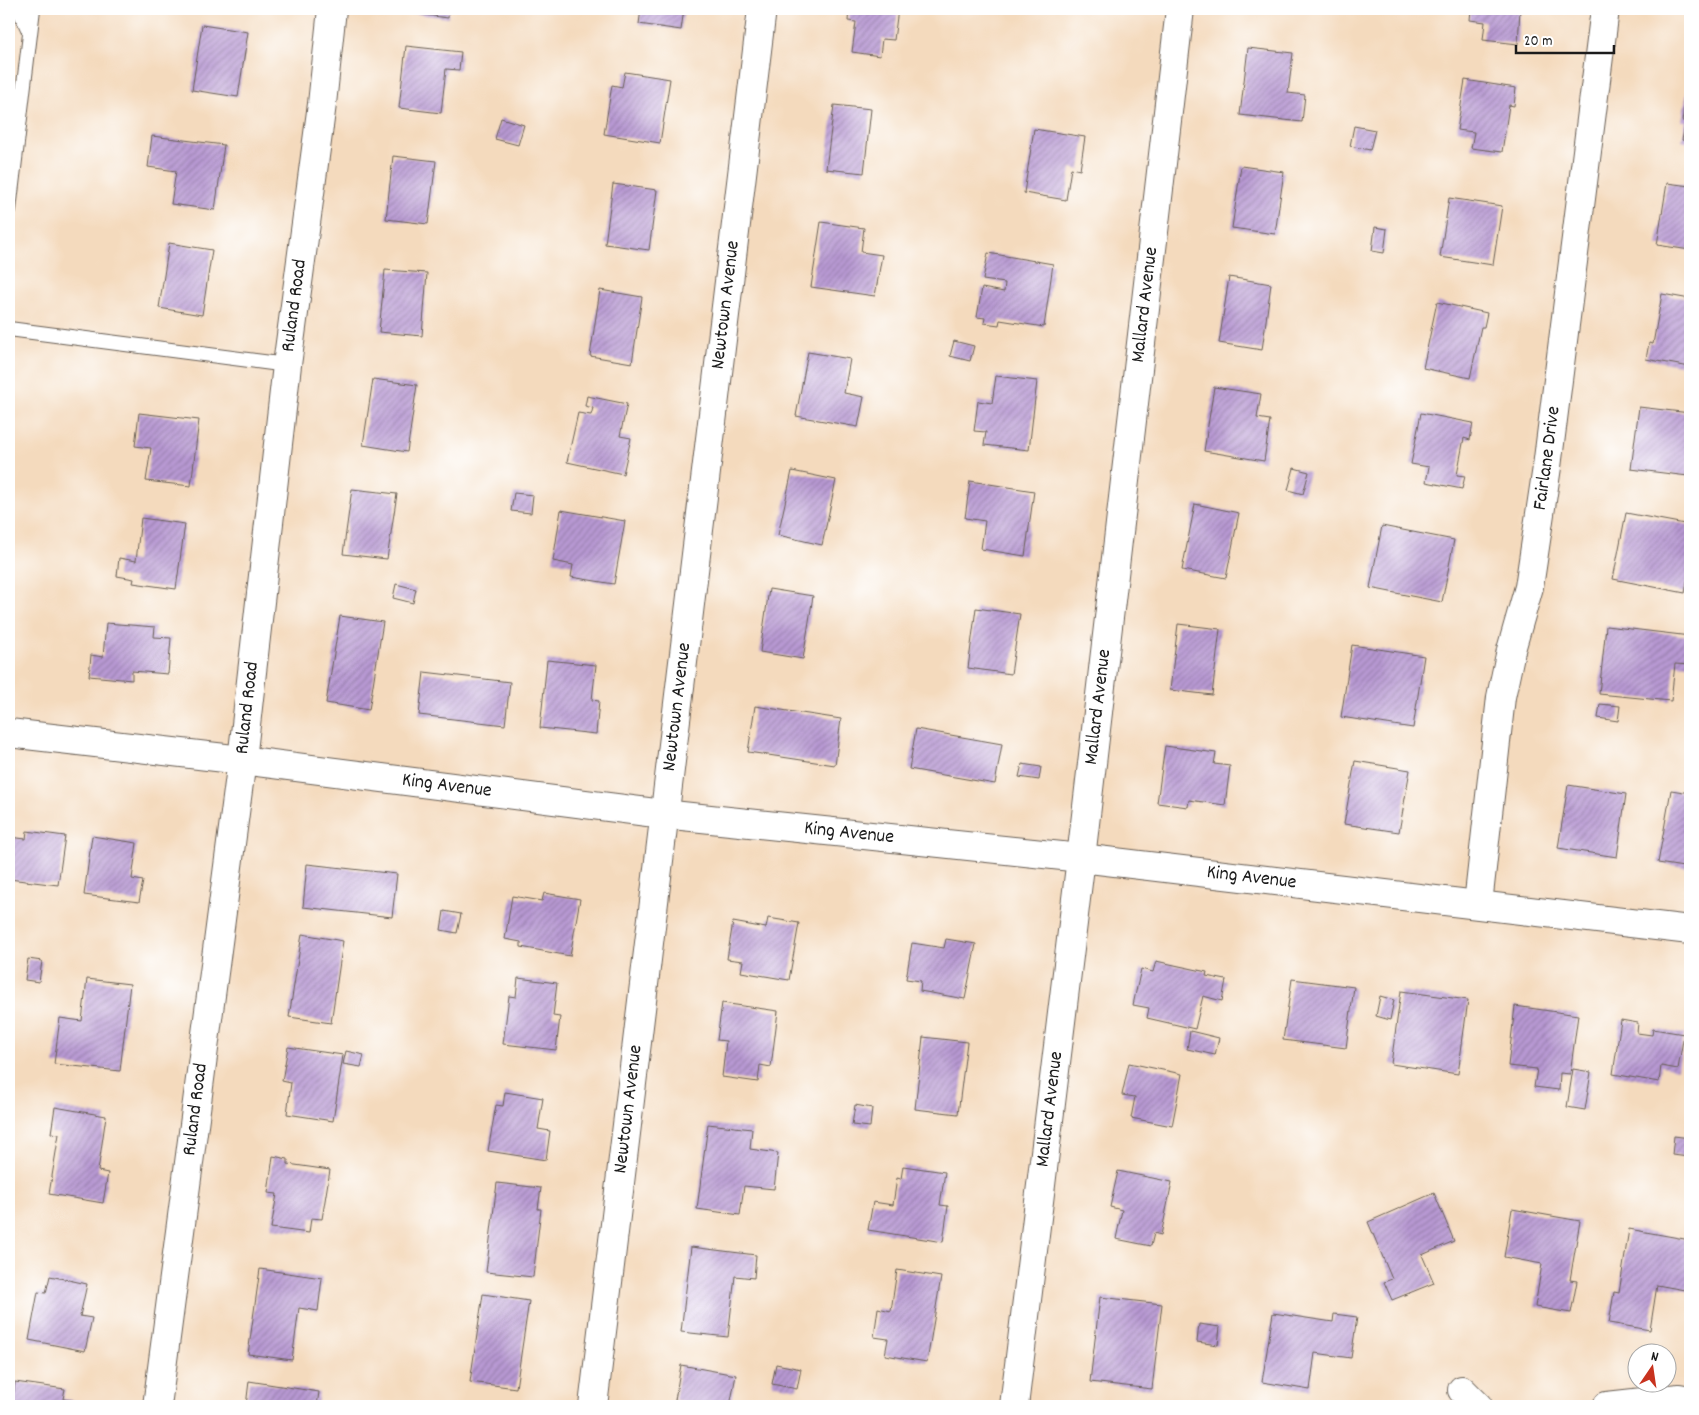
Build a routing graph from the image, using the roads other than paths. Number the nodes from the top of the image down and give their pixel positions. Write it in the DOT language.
graph roads {
  1 [pos="19,9"];
  2 [pos="33,9"];
  3 [pos="332,9"];
  4 [pos="762,9"];
  5 [pos="1180,9"];
  6 [pos="1605,9"];
  7 [pos="30,34"];
  8 [pos="9,203"];
  9 [pos="9,329"];
  10 [pos="287,365"];
  11 [pos="9,732"];
  12 [pos="242,760"];
  13 [pos="663,814"];
  14 [pos="1081,858"];
  15 [pos="1478,904"];
  16 [pos="1690,930"];
  17 [pos="1690,1400"];
  18 [pos="157,1406"];
  19 [pos="593,1406"];
  20 [pos="1014,1406"];
  21 [pos="1607,1406"];
  1 -- 7 [label="lane"];
  2 -- 7 [label="lane"];
  3 -- 10 [label="street, Ruland Road"];
  4 -- 13 [label="street, Newtown Avenue"];
  5 -- 14 [label="street, Mallard Avenue"];
  6 -- 15 [label="street, Fairlane Drive"];
  7 -- 8 [label="lane"];
  9 -- 10 [label="lane"];
  10 -- 12 [label="street, Ruland Road"];
  11 -- 12 [label="street, King Avenue"];
  12 -- 13 [label="street, King Avenue"];
  12 -- 18 [label="street, Ruland Road"];
  13 -- 14 [label="street, King Avenue"];
  13 -- 19 [label="street, Newtown Avenue"];
  14 -- 15 [label="street, King Avenue"];
  14 -- 20 [label="street, Mallard Avenue"];
  15 -- 16 [label="street, King Avenue"];
  17 -- 21 [label="street"];
}
